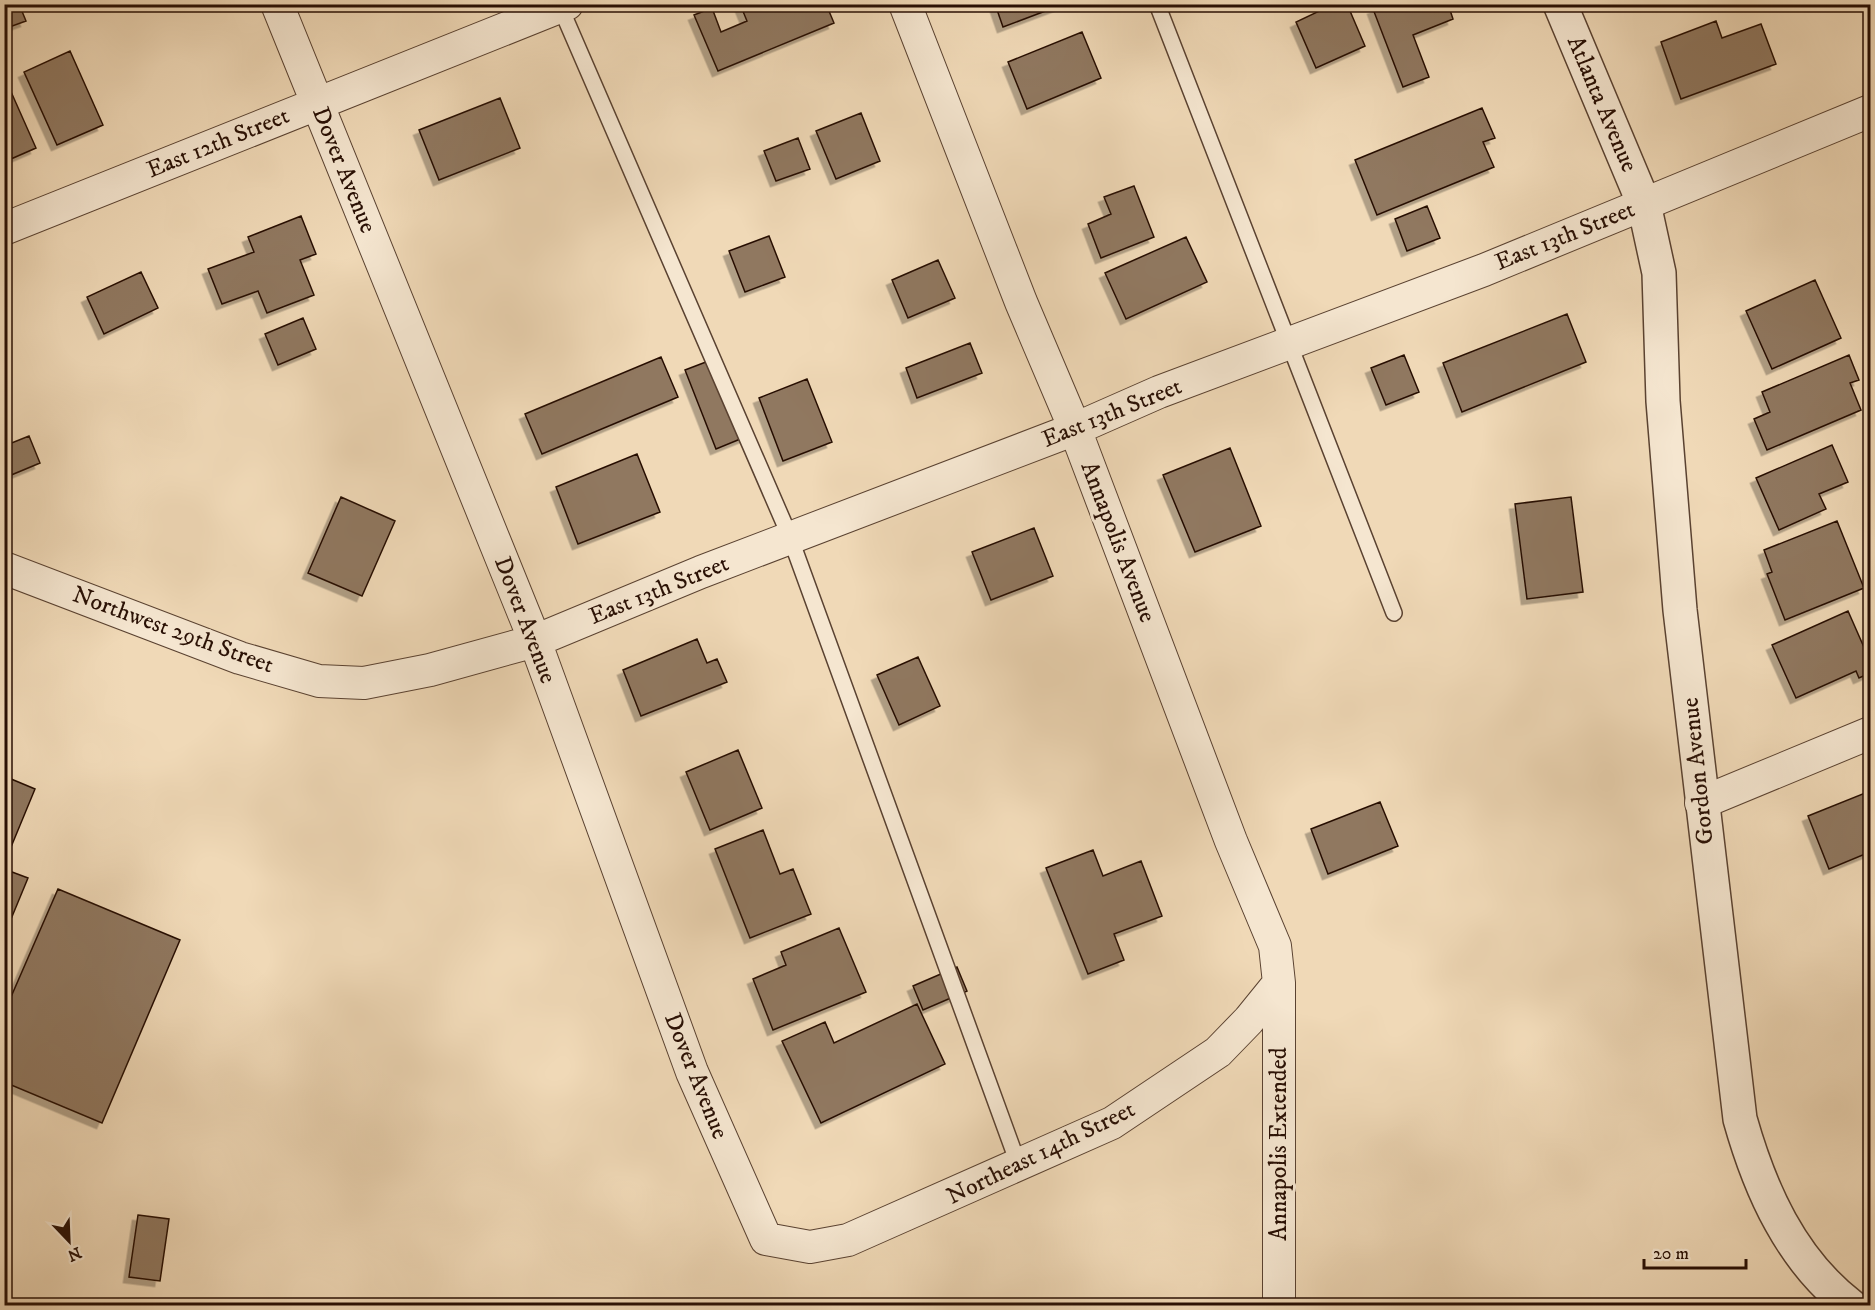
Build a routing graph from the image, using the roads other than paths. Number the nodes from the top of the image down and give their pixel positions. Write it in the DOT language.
graph roads {
  1 [pos="277,4"];
  2 [pos="905,4"];
  3 [pos="1157,4"];
  4 [pos="1560,4"];
  5 [pos="562,5"];
  6 [pos="317,103"];
  7 [pos="1870,111"];
  8 [pos="1644,204"];
  9 [pos="4,229"];
  10 [pos="1289,343"];
  11 [pos="1075,429"];
  12 [pos="790,537"];
  13 [pos="4,568"];
  14 [pos="1394,613"];
  15 [pos="535,641"];
  16 [pos="344,682"];
  17 [pos="1870,734"];
  18 [pos="1701,803"];
  19 [pos="1279,983"];
  20 [pos="1019,1166"];
  21 [pos="766,1239"];
  22 [pos="1279,1305"];
  23 [pos="1851,1305"];
  1 -- 6 [label="street, Dover Avenue"];
  2 -- 11 [label="street, Annapolis Avenue"];
  3 -- 10 [label="lane"];
  4 -- 8 [label="street, Atlanta Avenue"];
  5 -- 6 [label="street, East 12th Street"];
  5 -- 12 [label="lane"];
  6 -- 9 [label="street, East 12th Street"];
  6 -- 15 [label="street, Dover Avenue"];
  7 -- 8 [label="street, East 13th Street"];
  8 -- 10 [label="street, East 13th Street"];
  8 -- 18 [label="street, Gordon Avenue"];
  10 -- 11 [label="street, East 13th Street"];
  10 -- 14 [label="lane"];
  11 -- 12 [label="street, East 13th Street"];
  11 -- 19 [label="street, Annapolis Avenue"];
  12 -- 15 [label="street, East 13th Street"];
  12 -- 20 [label="lane"];
  13 -- 16 [label="street, Northwest 29th Street"];
  15 -- 16 [label="street, East 13th Street"];
  15 -- 21 [label="street, Dover Avenue"];
  17 -- 18 [label="street"];
  18 -- 23 [label="street, Gordon Avenue"];
  19 -- 20 [label="street, Northeast 14th Street"];
  19 -- 22 [label="street, Annapolis Extended"];
  20 -- 21 [label="street, Northeast 14th Street"];
}
